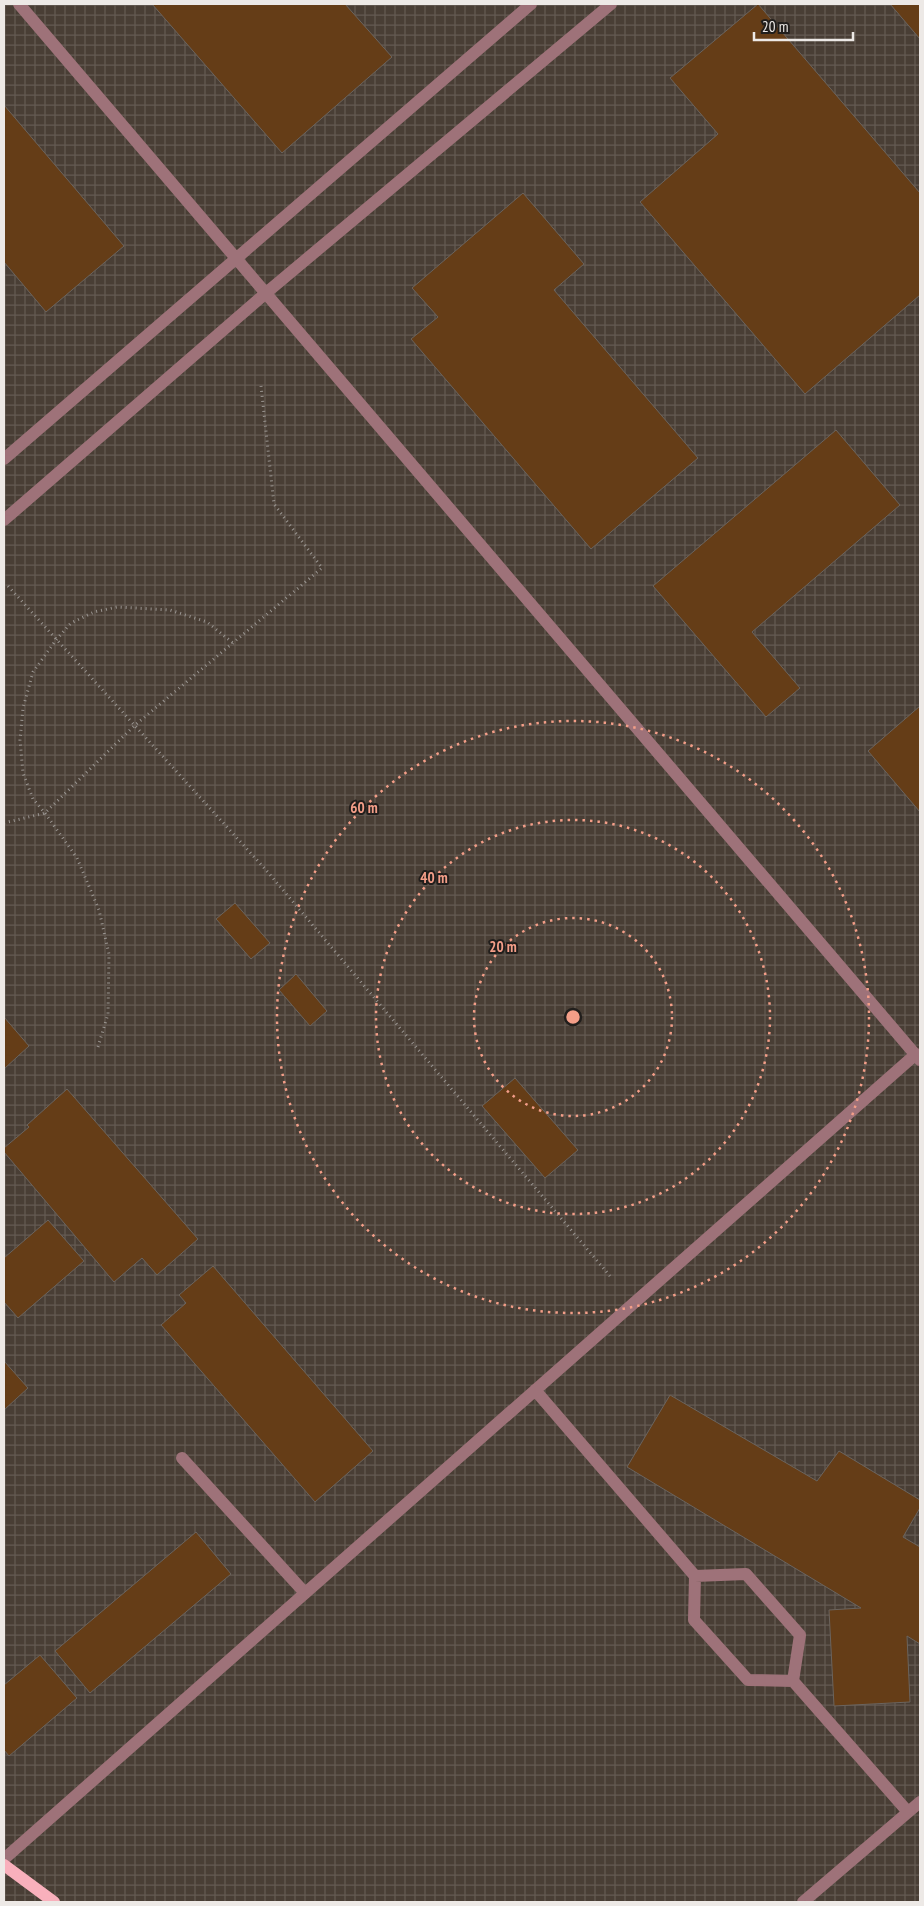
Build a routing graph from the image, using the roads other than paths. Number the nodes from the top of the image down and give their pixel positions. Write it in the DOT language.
graph roads {
  1 [pos="19,4"];
  2 [pos="531,4"];
  3 [pos="611,4"];
  4 [pos="236,258"];
  5 [pos="266,293"];
  6 [pos="4,459"];
  7 [pos="4,520"];
  8 [pos="918,1057"];
  9 [pos="535,1390"];
  10 [pos="182,1458"];
  11 [pos="695,1576"];
  12 [pos="305,1593"];
  13 [pos="793,1681"];
  14 [pos="920,1802"];
  15 [pos="908,1812"];
  16 [pos="4,1859"];
  17 [pos="4,1865"];
  18 [pos="54,1902"];
  19 [pos="803,1902"];
  1 -- 4 [label="street"];
  2 -- 4 [label="street"];
  3 -- 5 [label="street"];
  4 -- 5 [label="street"];
  4 -- 6 [label="street"];
  5 -- 7 [label="street"];
  5 -- 8 [label="street"];
  8 -- 9 [label="street"];
  9 -- 11 [label="street"];
  9 -- 12 [label="street"];
  10 -- 12 [label="street"];
  11 -- 13 [label="street"];
  11 -- 13 [label="street"];
  12 -- 16 [label="street"];
  13 -- 15 [label="street"];
  14 -- 15 [label="street"];
  15 -- 19 [label="street"];
  17 -- 18 [label="main road"];
}
